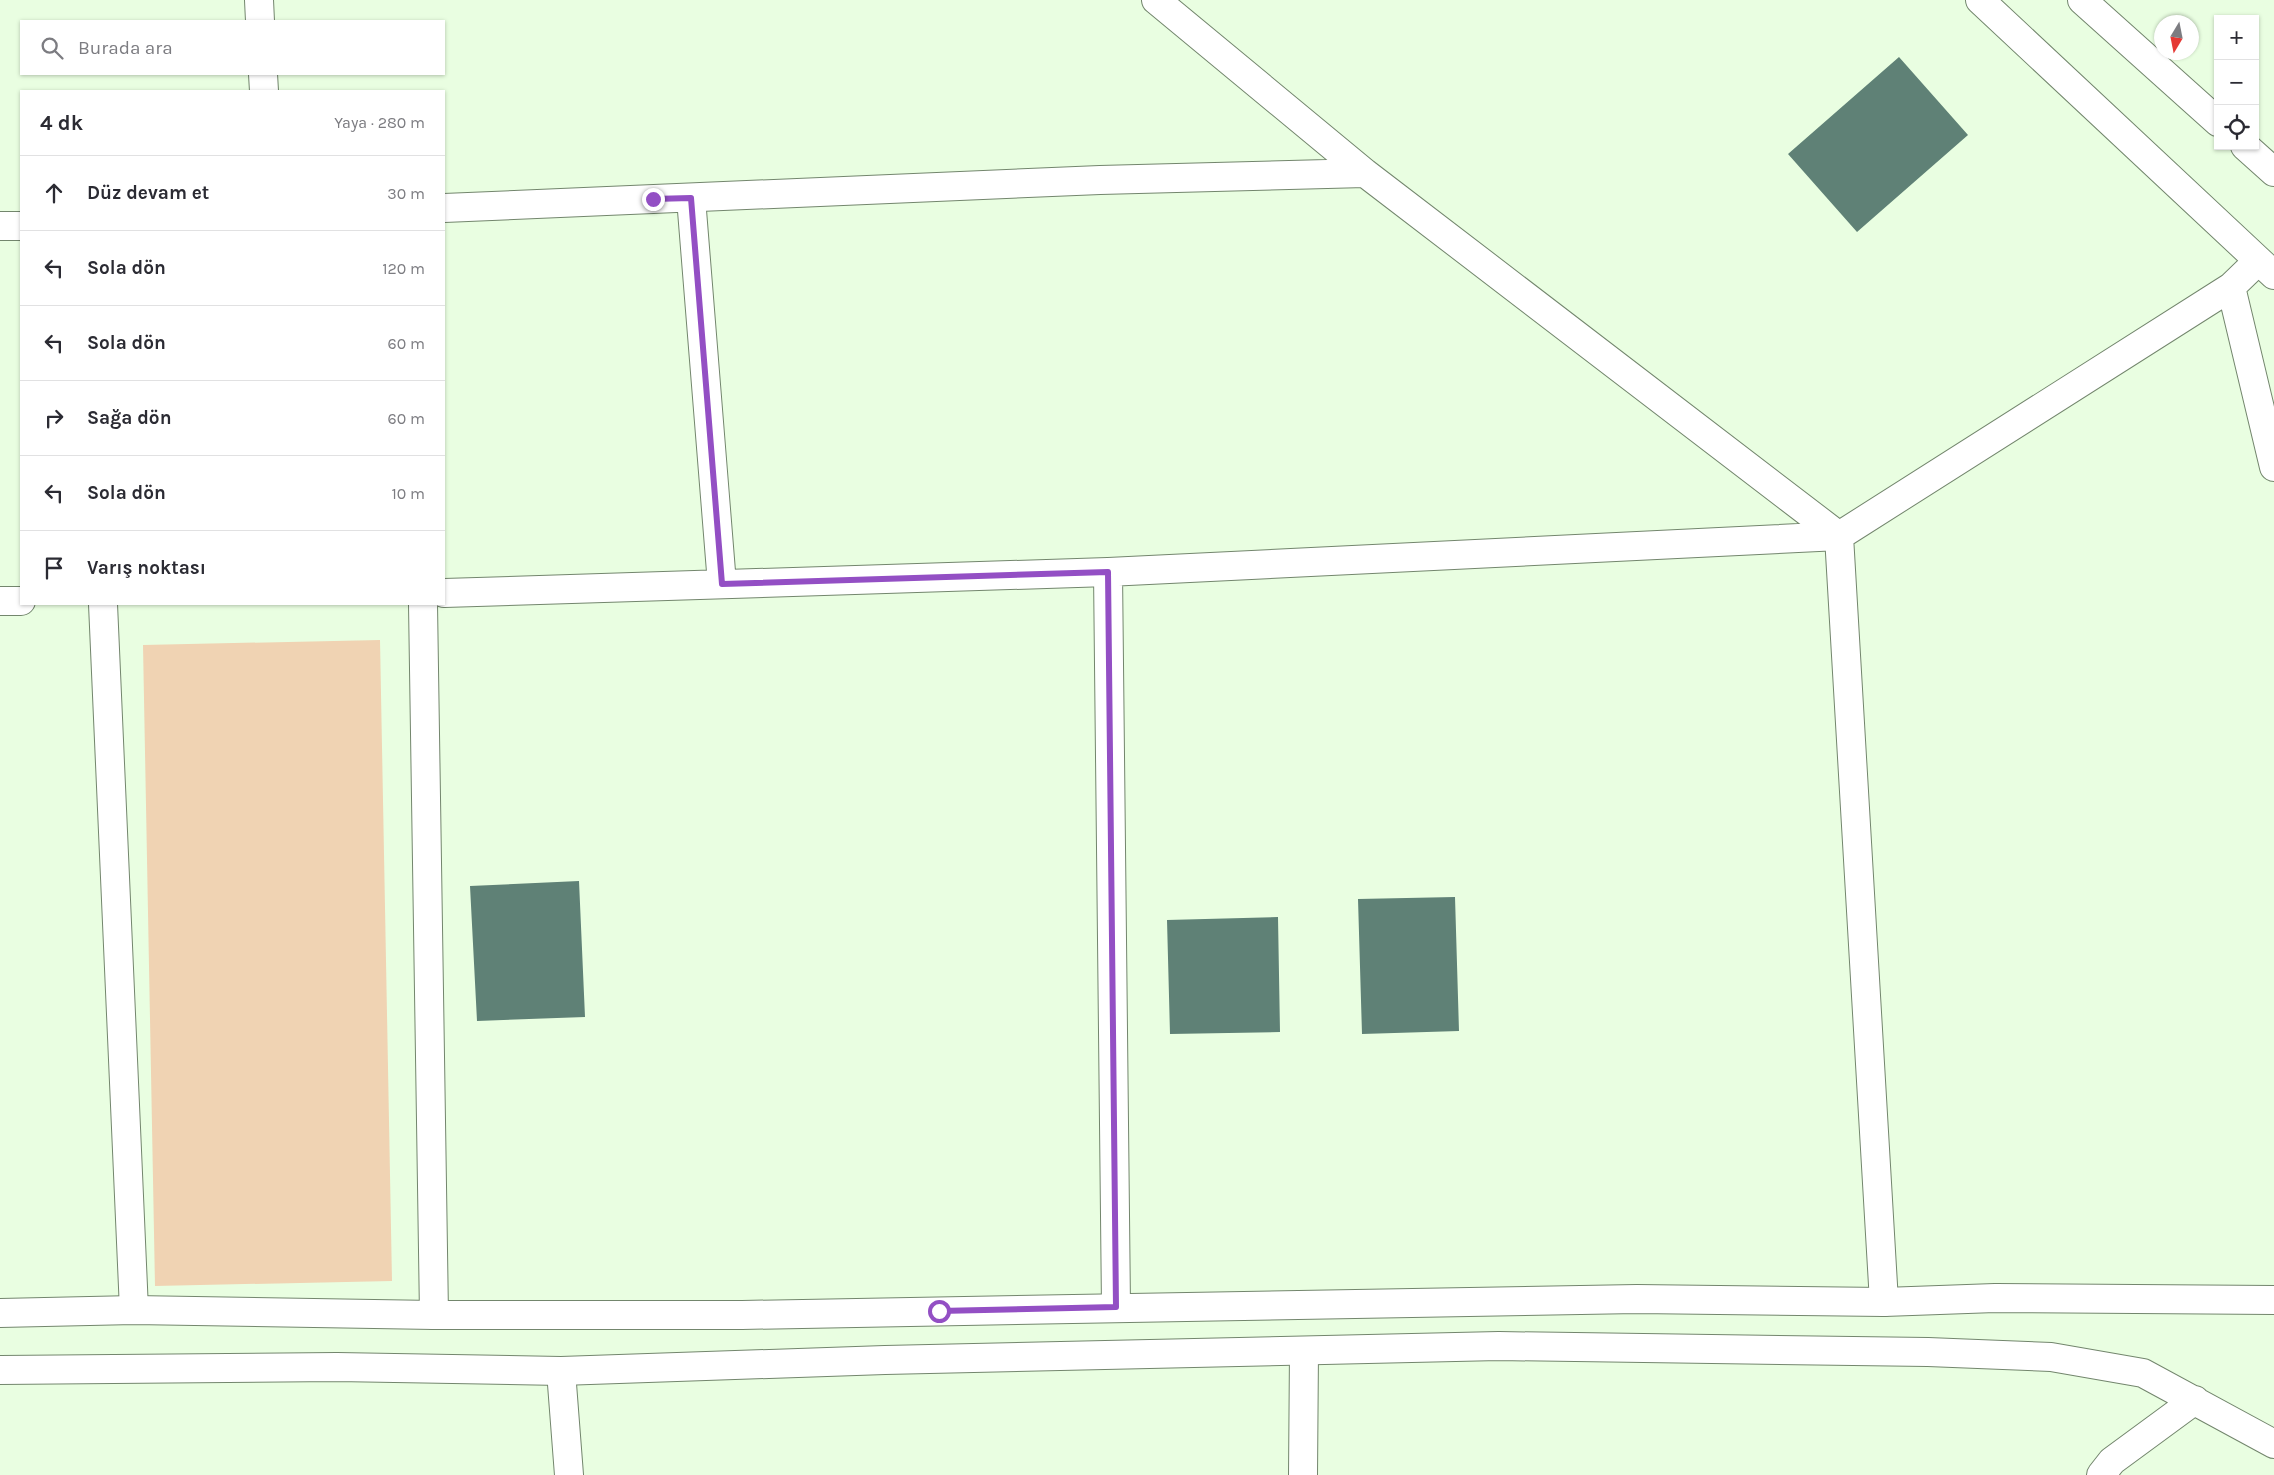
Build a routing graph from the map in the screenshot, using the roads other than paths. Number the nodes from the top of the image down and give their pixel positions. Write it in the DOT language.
graph roads {
  1 [pos="259,0"];
  2 [pos="1156,0"];
  3 [pos="1980,0"];
  4 [pos="2082,0"];
  5 [pos="260,20"];
  6 [pos="263,75"];
  7 [pos="264,90"];
  8 [pos="2214,118"];
  9 [pos="2249,150"];
  10 [pos="2274,172"];
  11 [pos="1366,173"];
  12 [pos="691,198"];
  13 [pos="445,208"];
  14 [pos="0,226"];
  15 [pos="20,226"];
  16 [pos="2266,268"];
  17 [pos="2231,287"];
  18 [pos="2274,467"];
  19 [pos="1839,536"];
  20 [pos="1108,572"];
  21 [pos="722,584"];
  22 [pos="445,593"];
  23 [pos="20,601"];
  24 [pos="0,602"];
  25 [pos="103,605"];
  26 [pos="423,605"];
  27 [pos="2274,1300"];
  28 [pos="1884,1302"];
  29 [pos="1116,1307"];
  30 [pos="134,1310"];
  31 [pos="0,1312"];
  32 [pos="434,1315"];
  33 [pos="1304,1351"];
  34 [pos="0,1370"];
  35 [pos="561,1371"];
  36 [pos="2195,1400"];
  37 [pos="2274,1444"];
  38 [pos="569,1475"];
  39 [pos="1303,1475"];
  40 [pos="2101,1475"];
  1 -- 5 [label="street"];
  2 -- 11 [label="street"];
  3 -- 16 [label="street"];
  4 -- 8 [label="street"];
  6 -- 7 [label="street"];
  9 -- 10 [label="street"];
  11 -- 12 [label="street"];
  11 -- 19 [label="street"];
  12 -- 13 [label="street"];
  12 -- 21 [label="street"];
  14 -- 15 [label="street"];
  16 -- 17 [label="street"];
  17 -- 18 [label="street"];
  17 -- 19 [label="street"];
  19 -- 20 [label="street"];
  19 -- 28 [label="street"];
  20 -- 21 [label="street"];
  20 -- 29 [label="street"];
  21 -- 22 [label="street"];
  23 -- 24 [label="street"];
  25 -- 30 [label="street"];
  26 -- 32 [label="street"];
  27 -- 28 [label="street"];
  28 -- 29 [label="street"];
  29 -- 32 [label="street"];
  30 -- 31 [label="street"];
  30 -- 32 [label="street"];
  33 -- 35 [label="street"];
  33 -- 36 [label="street"];
  33 -- 39 [label="street"];
  34 -- 35 [label="street"];
  35 -- 38 [label="street"];
  36 -- 37 [label="street"];
  36 -- 40 [label="street"];
}
